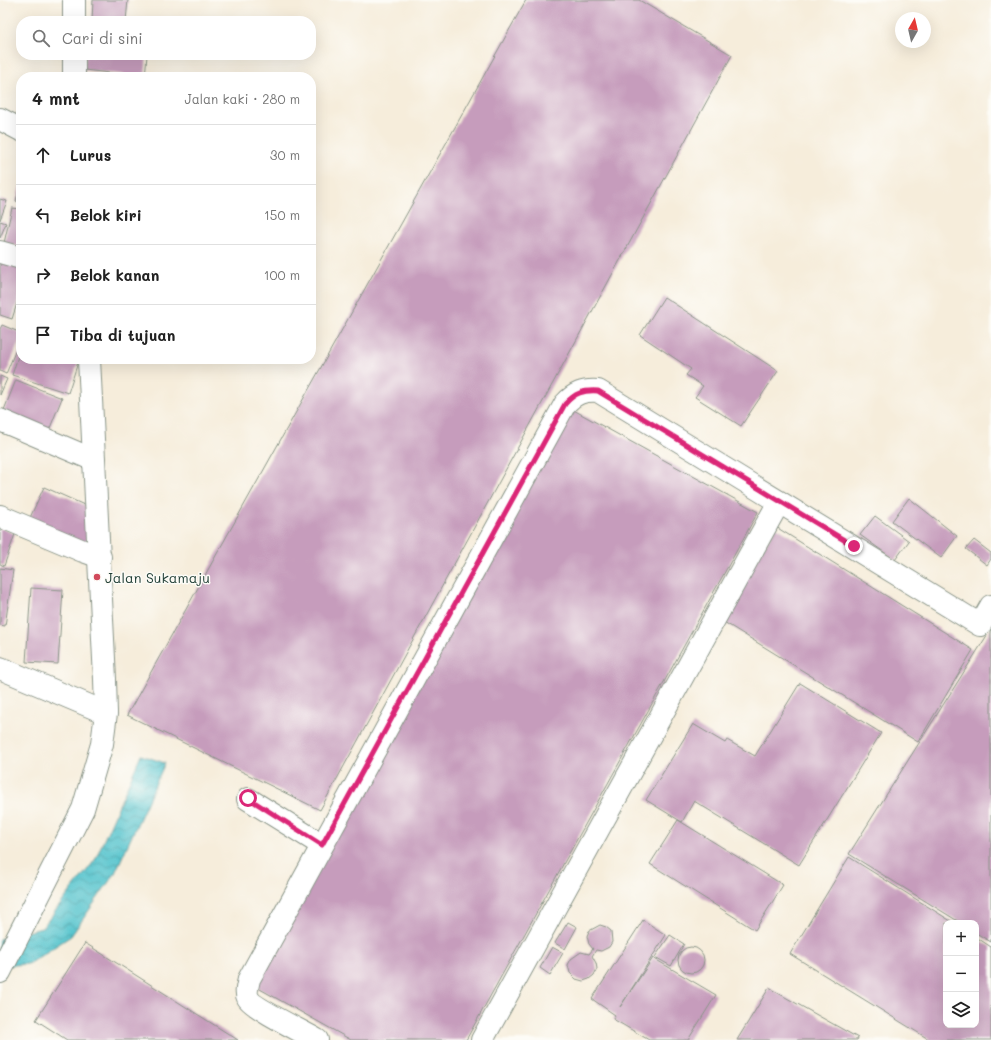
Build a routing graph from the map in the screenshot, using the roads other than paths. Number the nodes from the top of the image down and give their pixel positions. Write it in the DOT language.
graph roads {
  1 [pos="74,0"];
  2 [pos="74,16"];
  3 [pos="74,60"];
  4 [pos="74,72"];
  5 [pos="0,119"];
  6 [pos="16,127"];
  7 [pos="0,252"];
  8 [pos="16,257"];
  9 [pos="89,364"];
  10 [pos="0,420"];
  11 [pos="94,460"];
  12 [pos="779,502"];
  13 [pos="0,516"];
  14 [pos="100,557"];
  15 [pos="991,606"];
  16 [pos="0,668"];
  17 [pos="106,713"];
  18 [pos="248,798"];
  19 [pos="322,845"];
  20 [pos="0,972"];
  21 [pos="317,1040"];
  22 [pos="482,1040"];
  1 -- 2 [label="street"];
  3 -- 4 [label="street"];
  5 -- 6 [label="street"];
  7 -- 8 [label="street"];
  9 -- 11 [label="street"];
  10 -- 11 [label="street"];
  11 -- 14 [label="street"];
  12 -- 15 [label="street"];
  12 -- 19 [label="street"];
  12 -- 22 [label="street"];
  13 -- 14 [label="street"];
  14 -- 17 [label="street"];
  16 -- 17 [label="street"];
  17 -- 20 [label="street"];
  18 -- 19 [label="street"];
  19 -- 21 [label="street"];
}
